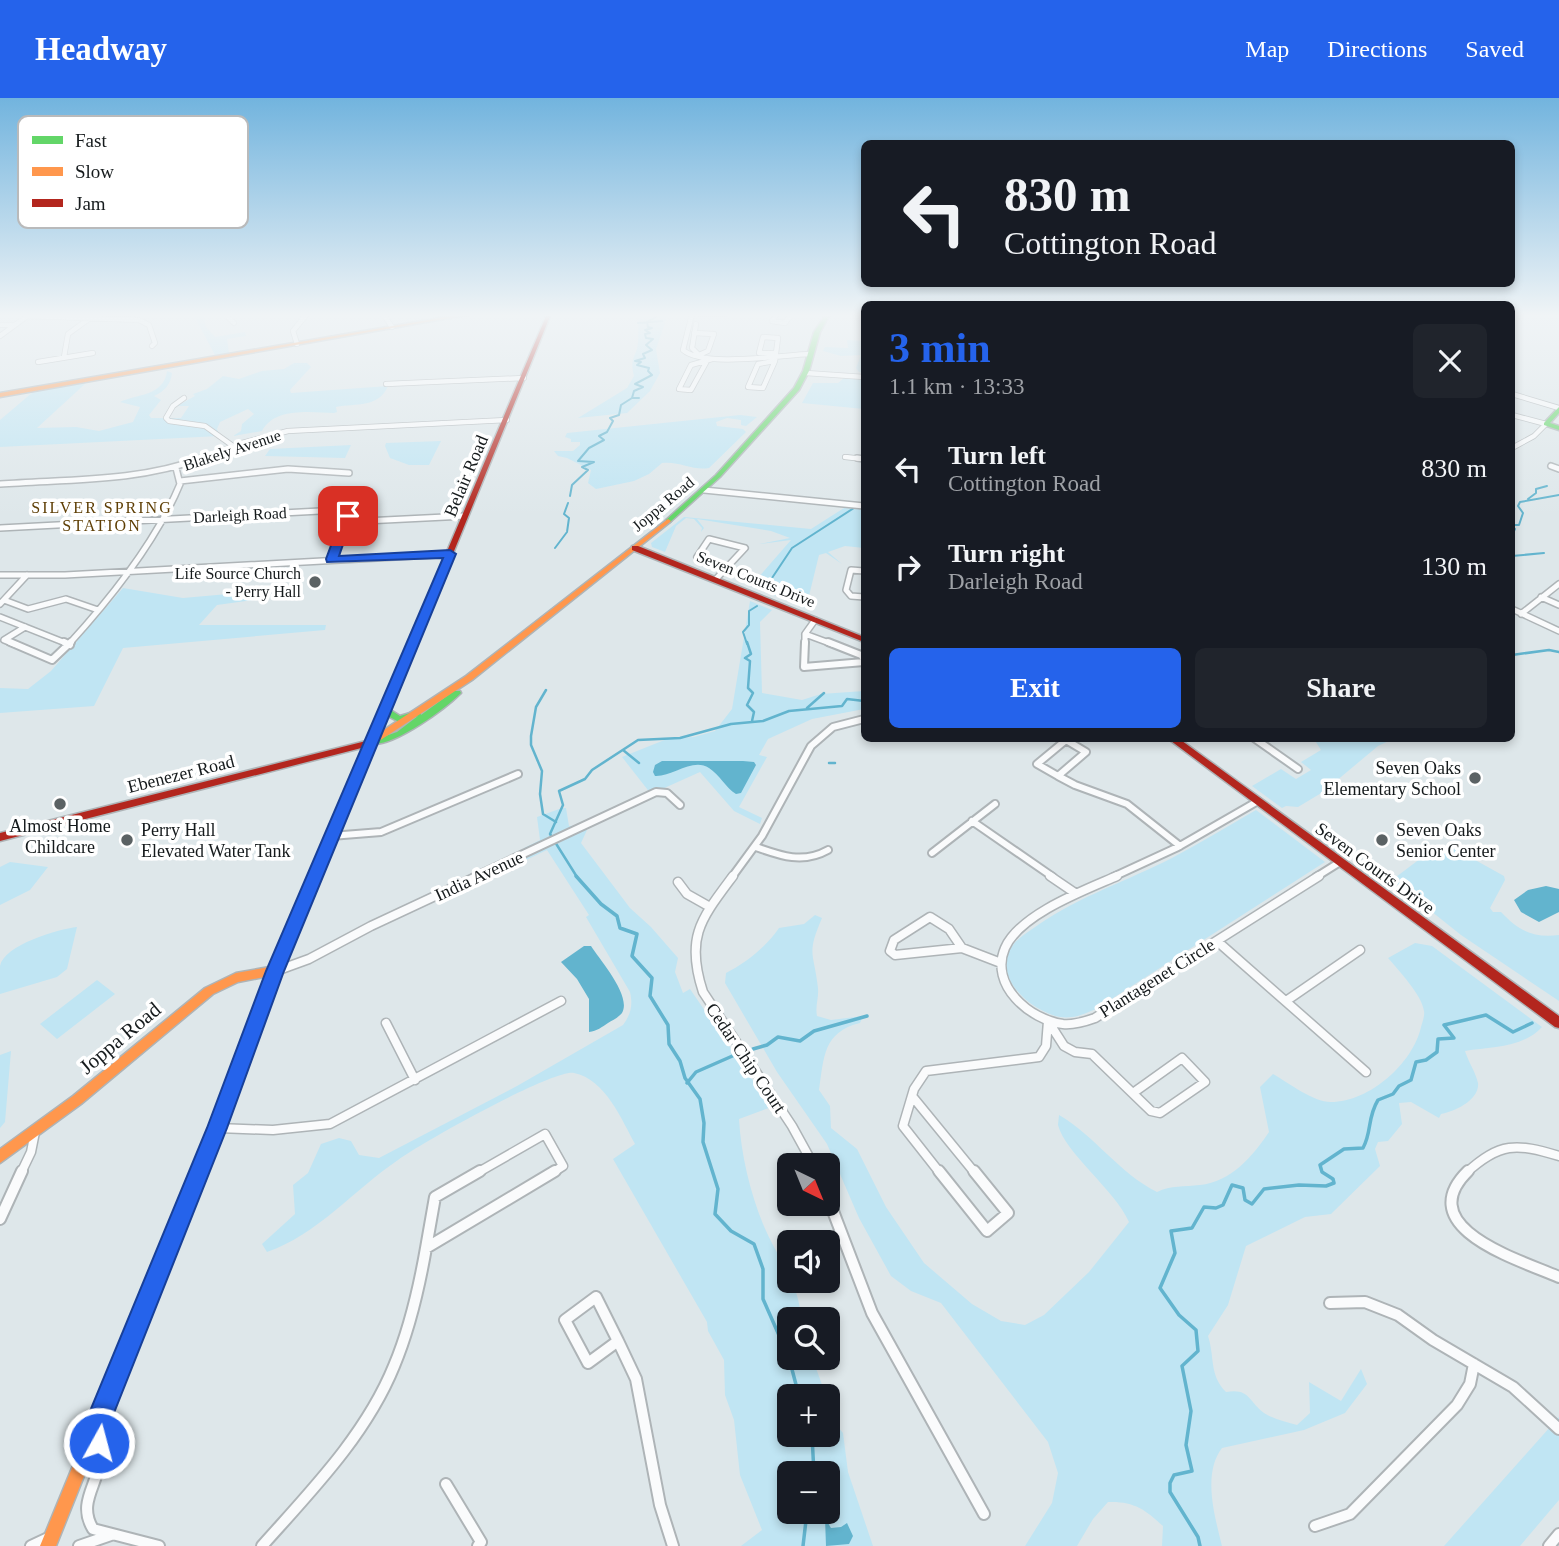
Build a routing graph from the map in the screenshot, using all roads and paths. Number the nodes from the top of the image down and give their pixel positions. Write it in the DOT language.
graph roads {
  1 [pos="78,382"];
  2 [pos="442,382"];
  3 [pos="523,382"];
  4 [pos="683,382"];
  5 [pos="696,382"];
  6 [pos="750,382"];
  7 [pos="765,382"];
  8 [pos="801,382"];
  9 [pos="386,384"];
  10 [pos="0,395"];
  11 [pos="1515,395"];
  12 [pos="184,398"];
  13 [pos="1559,409"];
  14 [pos="1515,416"];
  15 [pos="507,420"];
  16 [pos="1546,424"];
  17 [pos="1559,428"];
  18 [pos="233,446"];
  19 [pos="1515,446"];
  20 [pos="845,457"];
  21 [pos="861,459"];
  22 [pos="1551,466"];
  23 [pos="176,468"];
  24 [pos="1559,469"];
  25 [pos="349,473"];
  26 [pos="180,481"];
  27 [pos="0,484"];
  28 [pos="704,490"];
  29 [pos="861,506"];
  30 [pos="465,516"];
  31 [pos="161,519"];
  32 [pos="345,523"];
  33 [pos="0,528"];
  34 [pos="635,548"];
  35 [pos="450,554"];
  36 [pos="394,557"];
  37 [pos="332,559"];
  38 [pos="445,566"];
  39 [pos="727,567"];
  40 [pos="127,571"];
  41 [pos="861,571"];
  42 [pos="0,575"];
  43 [pos="27,575"];
  44 [pos="716,579"];
  45 [pos="1559,584"];
  46 [pos="861,597"];
  47 [pos="1541,597"];
  48 [pos="2,602"];
  49 [pos="1559,605"];
  50 [pos="98,610"];
  51 [pos="1515,611"];
  52 [pos="1521,614"];
  53 [pos="0,617"];
  54 [pos="815,620"];
  55 [pos="25,627"];
  56 [pos="1559,631"];
  57 [pos="805,634"];
  58 [pos="861,639"];
  59 [pos="70,645"];
  60 [pos="861,655"];
  61 [pos="861,661"];
  62 [pos="469,678"];
  63 [pos="384,710"];
  64 [pos="417,714"];
  65 [pos="861,720"];
  66 [pos="1064,742"];
  67 [pos="1069,742"];
  68 [pos="1176,742"];
  69 [pos="1260,742"];
  70 [pos="370,743"];
  71 [pos="1298,769"];
  72 [pos="518,774"];
  73 [pos="1058,776"];
  74 [pos="1258,802"];
  75 [pos="995,804"];
  76 [pos="680,805"];
  77 [pos="972,821"];
  78 [pos="331,836"];
  79 [pos="0,837"];
  80 [pos="1180,846"];
  81 [pos="756,847"];
  82 [pos="828,850"];
  83 [pos="932,853"];
  84 [pos="1340,862"];
  85 [pos="678,882"];
  86 [pos="1075,893"];
  87 [pos="710,907"];
  88 [pos="1217,941"];
  89 [pos="962,948"];
  90 [pos="1360,950"];
  91 [pos="1001,963"];
  92 [pos="275,971"];
  93 [pos="561,1001"];
  94 [pos="1286,1001"];
  95 [pos="1048,1021"];
  96 [pos="386,1023"];
  97 [pos="1559,1023"];
  98 [pos="1366,1072"];
  99 [pos="415,1080"];
  100 [pos="1133,1093"];
  101 [pos="912,1096"];
  102 [pos="217,1128"];
  103 [pos="35,1132"];
  104 [pos="806,1153"];
  105 [pos="1559,1156"];
  106 [pos="0,1157"];
  107 [pos="835,1216"];
  108 [pos="0,1219"];
  109 [pos="426,1248"];
  110 [pos="1559,1277"];
  111 [pos="1330,1303"];
  112 [pos="619,1340"];
  113 [pos="1474,1364"];
  114 [pos="95,1428"];
  115 [pos="1559,1429"];
  116 [pos="446,1484"];
  117 [pos="984,1514"];
  118 [pos="1315,1526"];
  119 [pos="1559,1534"];
  120 [pos="111,1535"];
  121 [pos="50,1541"];
  122 [pos="31,1546"];
  123 [pos="79,1546"];
  124 [pos="159,1546"];
  125 [pos="262,1546"];
  126 [pos="478,1546"];
  127 [pos="673,1546"];
  128 [pos="1549,1546"];
  1 -- 10 [label="main road"];
  2 -- 9 [label="street"];
  3 -- 15 [label="main road, Belair Road"];
  4 -- 5 [label="street"];
  6 -- 7 [label="street"];
  8 -- 28 [label="main road, Joppa Road"];
  11 -- 13 [label="street"];
  12 -- 18 [label="street"];
  13 -- 16 [label="main road"];
  14 -- 16 [label="street"];
  15 -- 18 [label="street, Blakely Avenue"];
  15 -- 30 [label="main road, Belair Road"];
  16 -- 17 [label="main road"];
  16 -- 19 [label="street"];
  18 -- 23 [label="street, Blakely Avenue"];
  20 -- 21 [label="street"];
  22 -- 24 [label="street"];
  23 -- 26 [label="street"];
  23 -- 27 [label="street, Blakely Avenue"];
  25 -- 26 [label="street"];
  26 -- 31 [label="street"];
  28 -- 29 [label="street"];
  28 -- 34 [label="main road, Joppa Road"];
  30 -- 32 [label="street"];
  30 -- 35 [label="main road, Belair Road"];
  31 -- 32 [label="street, Darleigh Road"];
  31 -- 33 [label="street, Darleigh Road"];
  31 -- 40 [label="street"];
  32 -- 37 [label="street"];
  34 -- 44 [label="main road, Seven Courts Drive"];
  34 -- 62 [label="main road, Joppa Road"];
  35 -- 36 [label="street"];
  35 -- 38 [label="main road, Belair Road"];
  36 -- 37 [label="street"];
  36 -- 38 [label="street"];
  37 -- 40 [label="street"];
  38 -- 63 [label="main road, Belair Road"];
  39 -- 39 [label="street"];
  39 -- 44 [label="street"];
  40 -- 43 [label="street"];
  40 -- 50 [label="street"];
  41 -- 46 [label="street"];
  42 -- 43 [label="street"];
  43 -- 48 [label="street"];
  44 -- 54 [label="main road, Seven Courts Drive"];
  45 -- 47 [label="street"];
  47 -- 49 [label="street"];
  47 -- 52 [label="street"];
  48 -- 50 [label="street"];
  50 -- 59 [label="street"];
  51 -- 52 [label="street"];
  52 -- 56 [label="street"];
  53 -- 55 [label="street"];
  54 -- 57 [label="street"];
  54 -- 58 [label="main road, Seven Courts Drive"];
  55 -- 59 [label="street"];
  55 -- 59 [label="street"];
  57 -- 60 [label="street"];
  57 -- 61 [label="street"];
  62 -- 64 [label="main road, Joppa Road"];
  62 -- 70 [label="main road, Joppa Road"];
  63 -- 64 [label="main road"];
  63 -- 70 [label="main road, Belair Road"];
  64 -- 70 [label="main road, Joppa Road"];
  65 -- 81 [label="street, Cedar Chip Court"];
  66 -- 73 [label="street"];
  67 -- 73 [label="street"];
  68 -- 74 [label="main road, Seven Courts Drive"];
  69 -- 71 [label="street"];
  70 -- 78 [label="main road, Belair Road"];
  70 -- 79 [label="main road, Ebenezer Road"];
  72 -- 78 [label="street"];
  73 -- 80 [label="street"];
  74 -- 80 [label="street"];
  74 -- 84 [label="main road, Seven Courts Drive"];
  75 -- 77 [label="street"];
  76 -- 92 [label="street, India Avenue"];
  77 -- 83 [label="street"];
  77 -- 86 [label="street"];
  78 -- 92 [label="main road, Belair Road"];
  80 -- 86 [label="street"];
  81 -- 82 [label="street"];
  81 -- 87 [label="street, Cedar Chip Court"];
  84 -- 88 [label="street, Plantagenet Circle"];
  84 -- 97 [label="main road, Seven Courts Drive"];
  85 -- 87 [label="street"];
  86 -- 91 [label="street"];
  87 -- 104 [label="street, Cedar Chip Court"];
  88 -- 94 [label="street"];
  88 -- 95 [label="street, Plantagenet Circle"];
  89 -- 89 [label="street"];
  89 -- 91 [label="street"];
  90 -- 94 [label="street"];
  91 -- 95 [label="street"];
  92 -- 102 [label="main road, Belair Road"];
  92 -- 103 [label="main road, Joppa Road"];
  93 -- 99 [label="street"];
  94 -- 98 [label="street"];
  95 -- 100 [label="street"];
  95 -- 101 [label="street"];
  96 -- 99 [label="street"];
  99 -- 102 [label="street"];
  100 -- 100 [label="street"];
  101 -- 101 [label="street"];
  102 -- 114 [label="main road, Belair Road"];
  103 -- 106 [label="main road, Joppa Road"];
  103 -- 108 [label="street"];
  105 -- 110 [label="street"];
  107 -- 117 [label="street"];
  109 -- 109 [label="street"];
  109 -- 125 [label="street"];
  111 -- 113 [label="street"];
  112 -- 112 [label="street"];
  112 -- 127 [label="street"];
  113 -- 115 [label="street"];
  113 -- 118 [label="street"];
  114 -- 120 [label="street"];
  114 -- 121 [label="main road, Belair Road"];
  116 -- 126 [label="street"];
  119 -- 128 [label="street"];
  120 -- 123 [label="street"];
  120 -- 124 [label="street"];
  121 -- 122 [label="street"];
}
